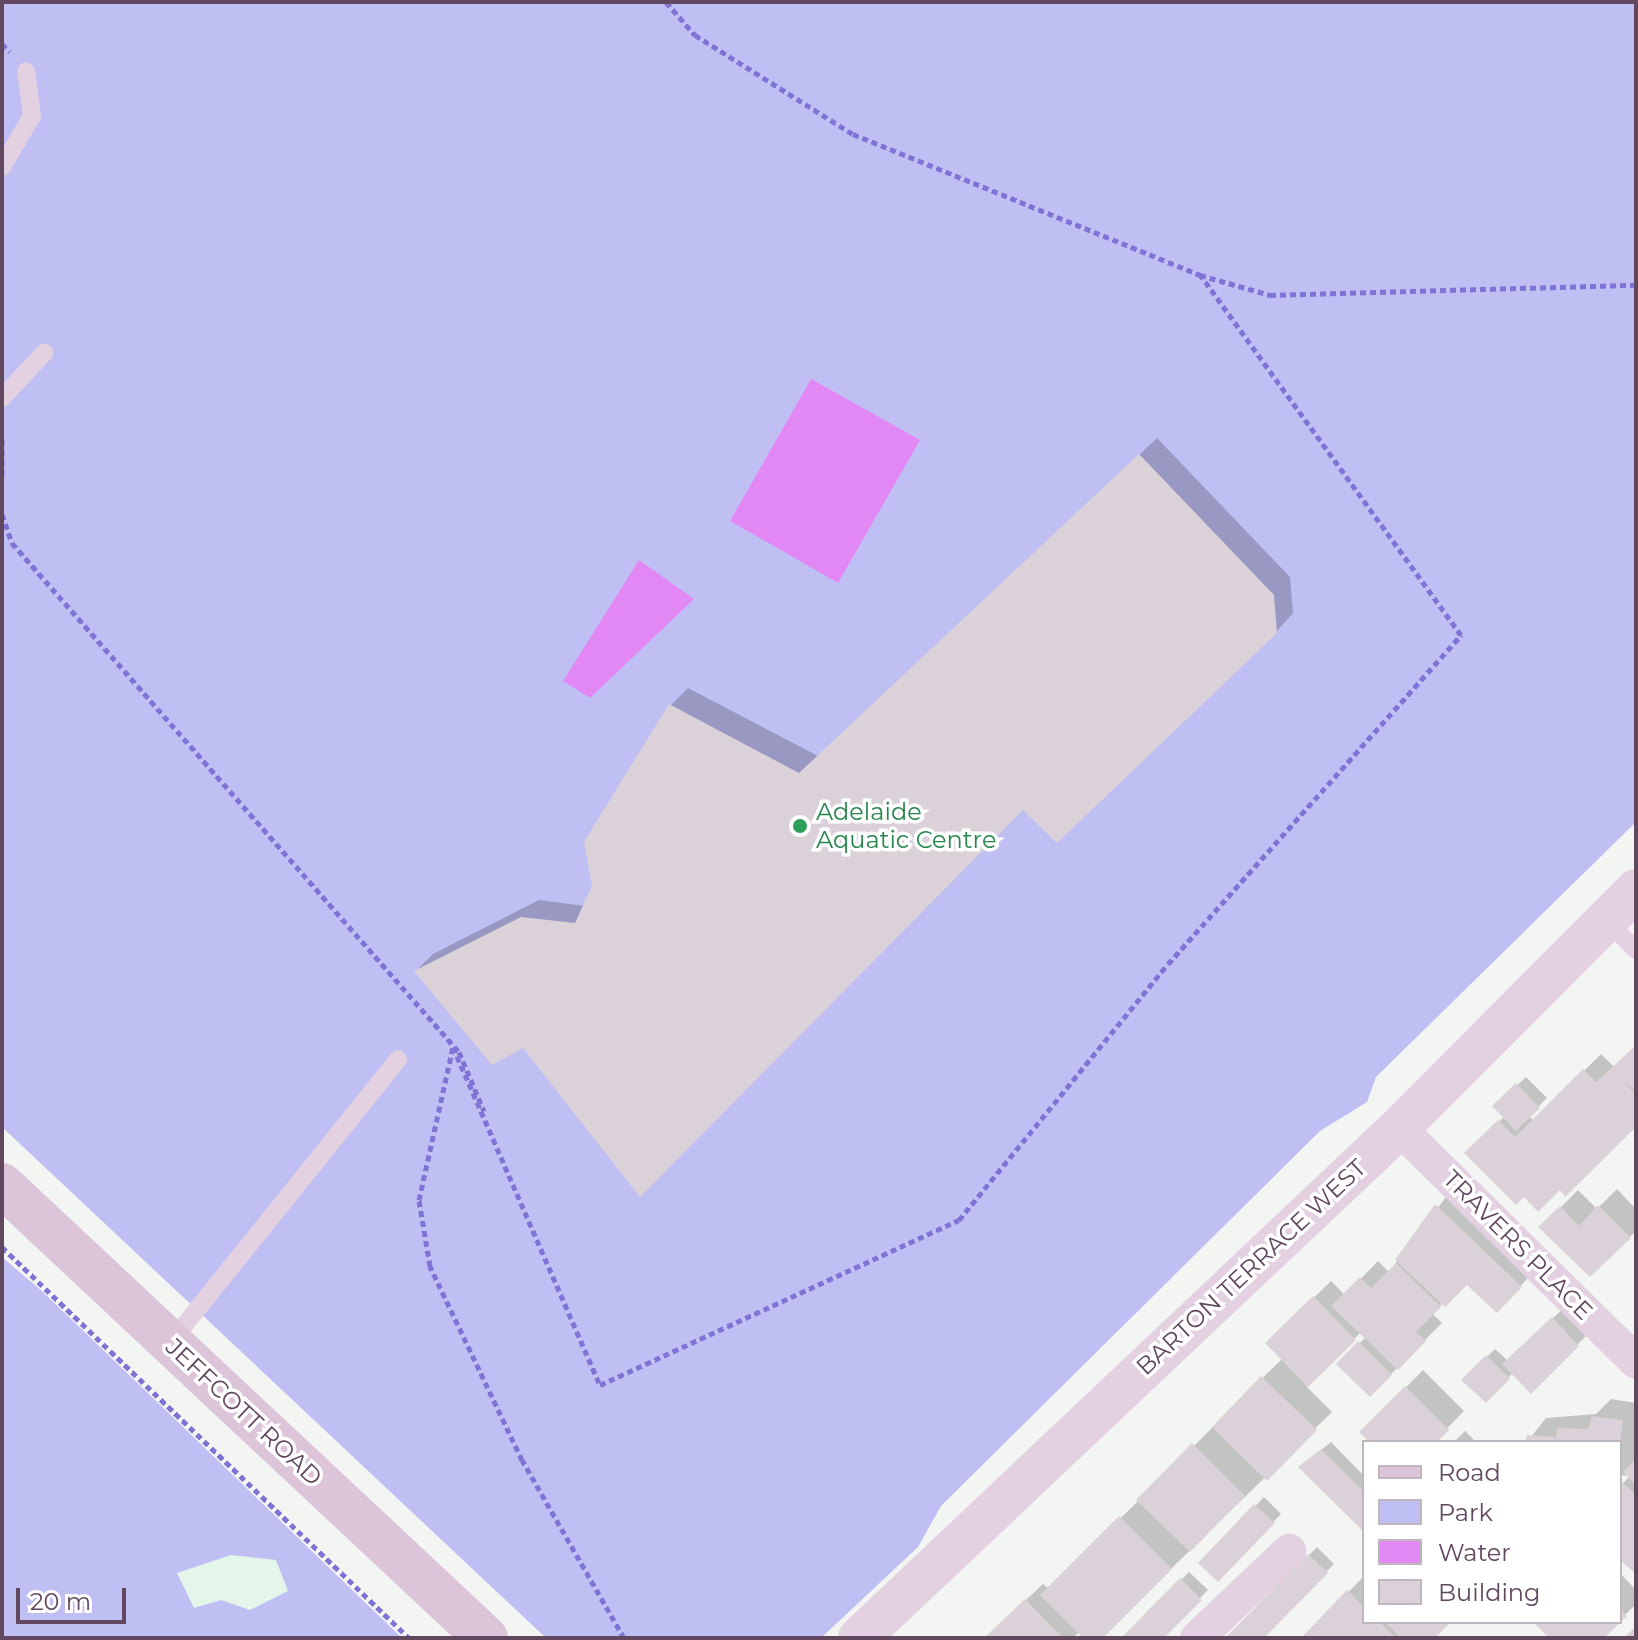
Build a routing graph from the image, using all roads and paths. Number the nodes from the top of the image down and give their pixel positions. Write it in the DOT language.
graph roads {
  1 [pos="666,2"];
  2 [pos="26,71"];
  3 [pos="2,167"];
  4 [pos="1200,275"];
  5 [pos="1636,285"];
  6 [pos="44,353"];
  7 [pos="2,398"];
  8 [pos="2,439"];
  9 [pos="2,477"];
  10 [pos="2,514"];
  11 [pos="1636,890"];
  12 [pos="1606,920"];
  13 [pos="1636,950"];
  14 [pos="398,1059"];
  15 [pos="1399,1128"];
  16 [pos="2,1185"];
  17 [pos="2,1247"];
  18 [pos="170,1343"];
  19 [pos="1636,1362"];
  20 [pos="600,1385"];
  21 [pos="1289,1551"];
  22 [pos="409,1638"];
  23 [pos="486,1638"];
  24 [pos="624,1638"];
  25 [pos="859,1638"];
  26 [pos="1197,1638"];
  1 -- 4 [label="path"];
  2 -- 3 [label="lane"];
  4 -- 5 [label="path"];
  4 -- 20 [label="path"];
  6 -- 7 [label="lane"];
  8 -- 9 [label="path"];
  10 -- 20 [label="path"];
  11 -- 12 [label="street, BARTON TERRACE WEST"];
  12 -- 13 [label="lane"];
  12 -- 15 [label="street, BARTON TERRACE WEST"];
  14 -- 18 [label="lane"];
  15 -- 19 [label="street, TRAVERS PLACE"];
  15 -- 25 [label="street, BARTON TERRACE WEST"];
  16 -- 18 [label="main road, JEFFCOTT ROAD"];
  17 -- 22 [label="path"];
  18 -- 23 [label="main road, JEFFCOTT ROAD"];
  20 -- 24 [label="path"];
  21 -- 26 [label="street"];
}
